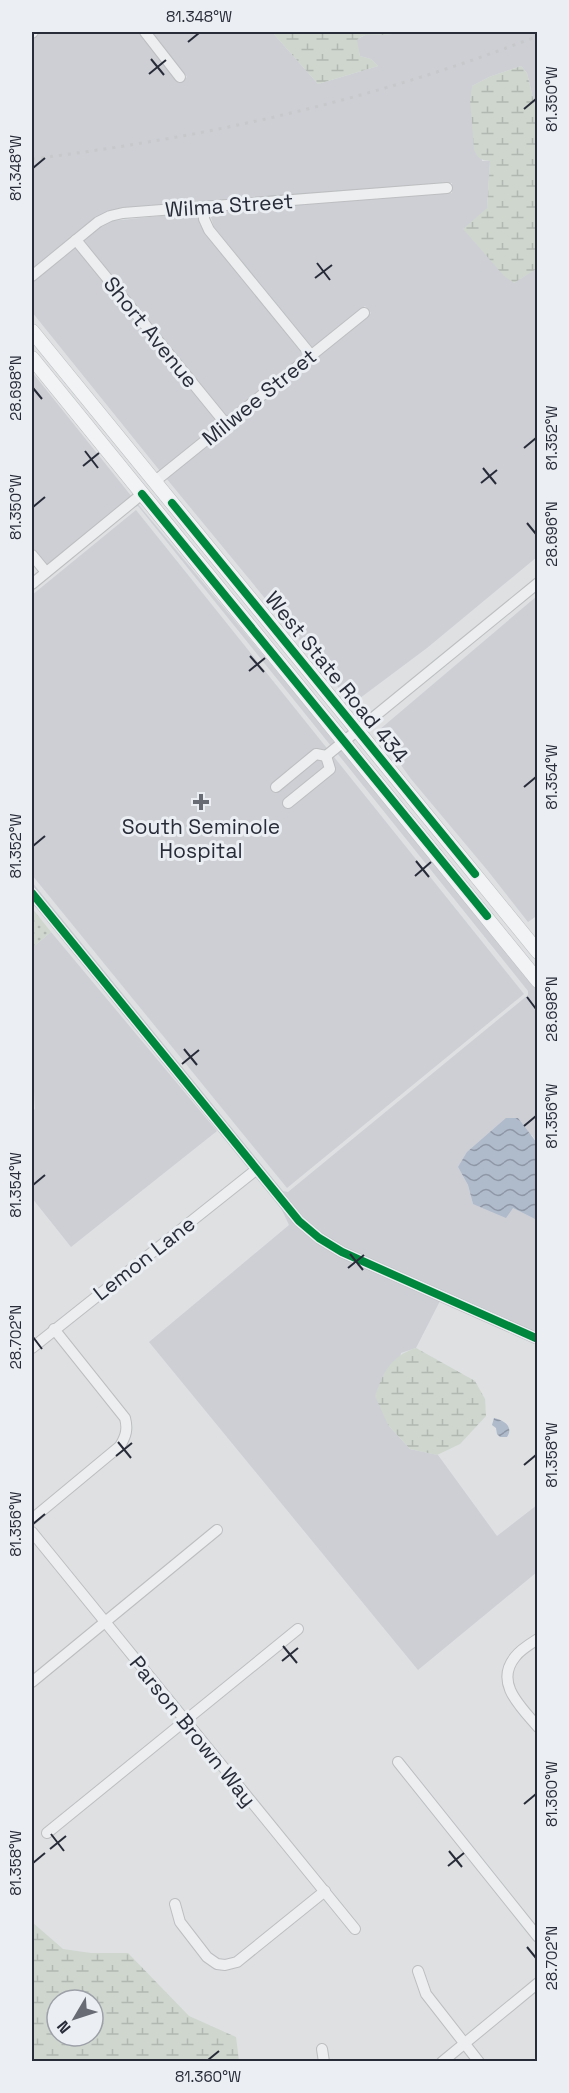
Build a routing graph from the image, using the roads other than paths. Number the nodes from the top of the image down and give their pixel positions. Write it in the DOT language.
graph roads {
  1 [pos="145,32"];
  2 [pos="180,76"];
  3 [pos="447,188"];
  4 [pos="204,207"];
  5 [pos="76,240"];
  6 [pos="32,276"];
  7 [pos="364,313"];
  8 [pos="32,331"];
  9 [pos="311,355"];
  10 [pos="32,358"];
  11 [pos="226,424"];
  12 [pos="122,470"];
  13 [pos="154,482"];
  14 [pos="142,494"];
  15 [pos="172,503"];
  16 [pos="32,555"];
  17 [pos="46,572"];
  18 [pos="537,583"];
  19 [pos="32,584"];
  20 [pos="358,730"];
  21 [pos="344,741"];
  22 [pos="326,756"];
  23 [pos="276,787"];
  24 [pos="288,804"];
  25 [pos="32,893"];
  26 [pos="537,952"];
  27 [pos="537,981"];
  28 [pos="257,1169"];
  29 [pos="54,1329"];
  30 [pos="537,1339"];
  31 [pos="32,1348"];
  32 [pos="32,1519"];
  33 [pos="217,1530"];
  34 [pos="32,1532"];
  35 [pos="105,1622"];
  36 [pos="298,1629"];
  37 [pos="537,1639"];
  38 [pos="32,1682"];
  39 [pos="185,1720"];
  40 [pos="537,1726"];
  41 [pos="398,1762"];
  42 [pos="47,1833"];
  43 [pos="324,1891"];
  44 [pos="175,1904"];
  45 [pos="355,1929"];
  46 [pos="537,1937"];
  47 [pos="417,1971"];
  48 [pos="537,1983"];
  49 [pos="464,2043"];
  50 [pos="322,2049"];
  51 [pos="324,2061"];
  52 [pos="442,2061"];
  53 [pos="479,2061"];
  1 -- 2 [label="street"];
  3 -- 4 [label="street, Wilma Street"];
  4 -- 5 [label="street, Wilma Street"];
  4 -- 9 [label="street"];
  5 -- 6 [label="street, Wilma Street"];
  5 -- 11 [label="street, Short Avenue"];
  7 -- 9 [label="street, Milwee Street"];
  8 -- 13 [label="main road, West State Road 434"];
  9 -- 11 [label="street, Milwee Street"];
  10 -- 12 [label="main road, West State Road 434"];
  11 -- 13 [label="street, Milwee Street"];
  12 -- 13 [label="main road"];
  12 -- 14 [label="main road, West State Road 434"];
  13 -- 15 [label="main road, West State Road 434"];
  14 -- 15 [label="main road"];
  14 -- 17 [label="street"];
  14 -- 21 [label="main road, West State Road 434"];
  15 -- 20 [label="main road, West State Road 434"];
  16 -- 17 [label="street"];
  17 -- 19 [label="street"];
  18 -- 20 [label="street"];
  20 -- 21 [label="street"];
  20 -- 26 [label="main road, West State Road 434"];
  21 -- 22 [label="street"];
  21 -- 27 [label="main road, West State Road 434"];
  22 -- 23 [label="street"];
  22 -- 24 [label="street"];
  25 -- 28 [label="street"];
  28 -- 29 [label="street, Lemon Lane"];
  28 -- 30 [label="street"];
  29 -- 31 [label="street, Lemon Lane"];
  29 -- 32 [label="street"];
  33 -- 35 [label="street"];
  34 -- 35 [label="street, Parson Brown Way"];
  35 -- 38 [label="street"];
  35 -- 39 [label="street, Parson Brown Way"];
  36 -- 39 [label="street"];
  37 -- 40 [label="street"];
  39 -- 42 [label="street"];
  39 -- 43 [label="street, Parson Brown Way"];
  41 -- 46 [label="street"];
  43 -- 44 [label="street"];
  43 -- 45 [label="street, Parson Brown Way"];
  47 -- 49 [label="street"];
  48 -- 49 [label="street"];
  49 -- 52 [label="street"];
  49 -- 53 [label="street"];
  50 -- 51 [label="street"];
}
